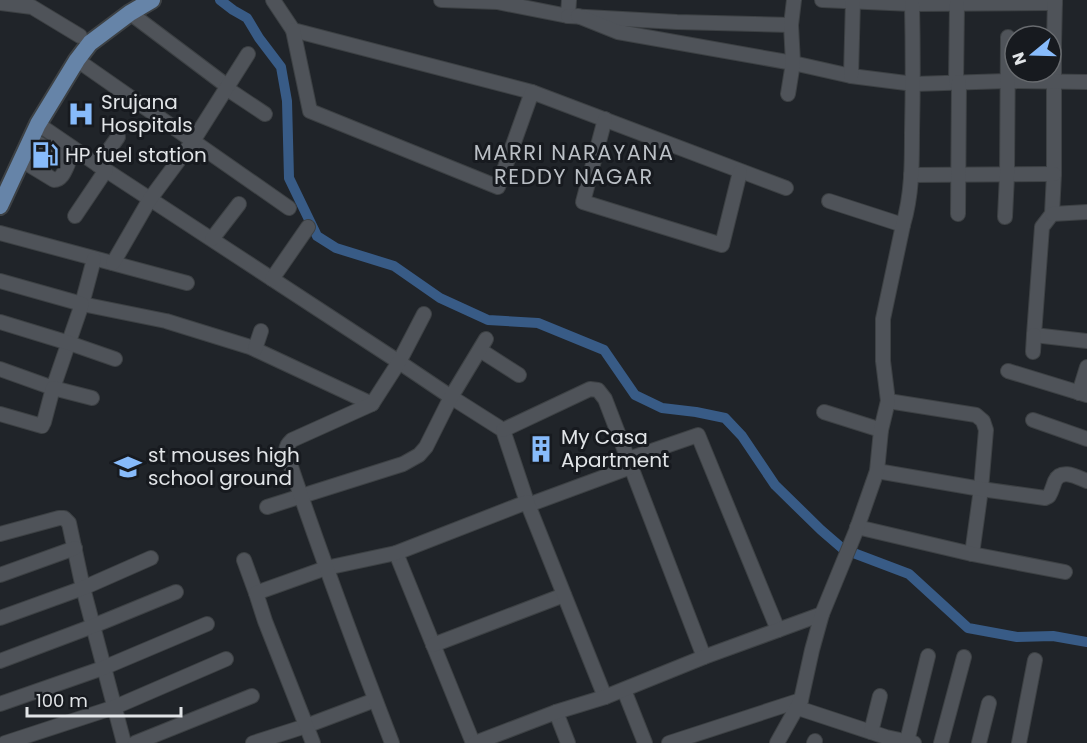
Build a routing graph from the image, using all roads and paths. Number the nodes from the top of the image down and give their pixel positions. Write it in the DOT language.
graph roads {
  1 [pos="152,0"];
  2 [pos="273,0"];
  3 [pos="441,0"];
  4 [pos="569,0"];
  5 [pos="794,0"];
  6 [pos="822,0"];
  7 [pos="853,1"];
  8 [pos="992,2"];
  9 [pos="1055,2"];
  10 [pos="0,3"];
  11 [pos="912,4"];
  12 [pos="957,4"];
  13 [pos="131,7"];
  14 [pos="573,16"];
  15 [pos="1054,24"];
  16 [pos="791,25"];
  17 [pos="292,30"];
  18 [pos="80,36"];
  19 [pos="248,54"];
  20 [pos="77,60"];
  21 [pos="793,63"];
  22 [pos="851,76"];
  23 [pos="1003,81"];
  24 [pos="1063,82"];
  25 [pos="1087,82"];
  26 [pos="957,83"];
  27 [pos="914,84"];
  28 [pos="1007,84"];
  29 [pos="1054,84"];
  30 [pos="226,87"];
  31 [pos="532,92"];
  32 [pos="788,94"];
  33 [pos="265,114"];
  34 [pos="605,120"];
  35 [pos="35,132"];
  36 [pos="118,137"];
  37 [pos="192,141"];
  38 [pos="21,160"];
  39 [pos="102,167"];
  40 [pos="740,171"];
  41 [pos="1007,174"];
  42 [pos="1054,174"];
  43 [pos="911,175"];
  44 [pos="958,175"];
  45 [pos="0,181"];
  46 [pos="786,188"];
  47 [pos="150,199"];
  48 [pos="830,201"];
  49 [pos="239,204"];
  50 [pos="0,206"];
  51 [pos="289,208"];
  52 [pos="1087,212"];
  53 [pos="958,214"];
  54 [pos="1052,214"];
  55 [pos="75,216"];
  56 [pos="1005,217"];
  57 [pos="903,225"];
  58 [pos="308,227"];
  59 [pos="0,232"];
  60 [pos="212,239"];
  61 [pos="94,259"];
  62 [pos="113,263"];
  63 [pos="272,279"];
  64 [pos="0,281"];
  65 [pos="187,283"];
  66 [pos="81,304"];
  67 [pos="424,314"];
  68 [pos="0,322"];
  69 [pos="261,331"];
  70 [pos="1034,335"];
  71 [pos="1087,341"];
  72 [pos="69,343"];
  73 [pos="255,349"];
  74 [pos="1034,352"];
  75 [pos="115,359"];
  76 [pos="399,362"];
  77 [pos="1087,367"];
  78 [pos="0,369"];
  79 [pos="1008,371"];
  80 [pos="519,375"];
  81 [pos="53,388"];
  82 [pos="1083,394"];
  83 [pos="451,397"];
  84 [pos="92,398"];
  85 [pos="888,401"];
  86 [pos="372,404"];
  87 [pos="824,412"];
  88 [pos="0,414"];
  89 [pos="1033,420"];
  90 [pos="503,430"];
  91 [pos="881,430"];
  92 [pos="1087,439"];
  93 [pos="630,463"];
  94 [pos="877,471"];
  95 [pos="1087,481"];
  96 [pos="981,489"];
  97 [pos="301,496"];
  98 [pos="528,503"];
  99 [pos="267,507"];
  100 [pos="856,529"];
  101 [pos="0,534"];
  102 [pos="75,548"];
  103 [pos="396,553"];
  104 [pos="972,554"];
  105 [pos="151,558"];
  106 [pos="244,560"];
  107 [pos="326,568"];
  108 [pos="1065,572"];
  109 [pos="0,575"];
  110 [pos="83,588"];
  111 [pos="176,591"];
  112 [pos="256,593"];
  113 [pos="564,595"];
  114 [pos="822,614"];
  115 [pos="0,618"];
  116 [pos="207,624"];
  117 [pos="93,626"];
  118 [pos="778,630"];
  119 [pos="433,645"];
  120 [pos="928,656"];
  121 [pos="704,657"];
  122 [pos="964,657"];
  123 [pos="226,659"];
  124 [pos="1035,660"];
  125 [pos="0,661"];
  126 [pos="103,668"];
  127 [pos="624,690"];
  128 [pos="252,696"];
  129 [pos="879,696"];
  130 [pos="605,697"];
  131 [pos="375,700"];
  132 [pos="989,703"];
  133 [pos="0,704"];
  134 [pos="799,704"];
  135 [pos="115,707"];
  136 [pos="556,712"];
  137 [pos="306,726"];
  138 [pos="871,732"];
  139 [pos="885,740"];
  140 [pos="910,742"];
  141 [pos="5,743"];
  142 [pos="124,743"];
  143 [pos="135,743"];
  144 [pos="252,743"];
  145 [pos="313,743"];
  146 [pos="392,743"];
  147 [pos="474,743"];
  148 [pos="568,743"];
  149 [pos="645,743"];
  150 [pos="669,743"];
  151 [pos="777,743"];
  152 [pos="941,743"];
  153 [pos="980,743"];
  154 [pos="1019,743"];
  1 -- 13 [label="main road"];
  2 -- 17 [label="street"];
  3 -- 14 [label="street"];
  4 -- 14 [label="street"];
  5 -- 16 [label="street"];
  6 -- 7 [label="street"];
  7 -- 11 [label="street"];
  7 -- 22 [label="street"];
  8 -- 9 [label="street"];
  8 -- 12 [label="street"];
  9 -- 15 [label="street"];
  10 -- 18 [label="street"];
  11 -- 12 [label="street"];
  11 -- 27 [label="street"];
  12 -- 26 [label="street"];
  13 -- 18 [label="main road"];
  13 -- 20 [label="main road"];
  13 -- 30 [label="street"];
  14 -- 16 [label="street"];
  14 -- 21 [label="street"];
  16 -- 21 [label="street"];
  17 -- 31 [label="street"];
  17 -- 31 [label="street"];
  18 -- 45 [label="main road"];
  19 -- 30 [label="street"];
  20 -- 35 [label="main road"];
  20 -- 37 [label="street"];
  21 -- 22 [label="street"];
  21 -- 32 [label="street"];
  22 -- 27 [label="street"];
  23 -- 26 [label="street"];
  24 -- 25 [label="street"];
  26 -- 27 [label="street"];
  26 -- 44 [label="street"];
  27 -- 43 [label="street"];
  28 -- 41 [label="street"];
  29 -- 42 [label="street"];
  30 -- 33 [label="street"];
  30 -- 37 [label="street"];
  31 -- 34 [label="street"];
  34 -- 40 [label="street"];
  34 -- 40 [label="street"];
  35 -- 38 [label="main road"];
  35 -- 38 [label="street"];
  35 -- 39 [label="street"];
  36 -- 39 [label="street"];
  37 -- 47 [label="street"];
  37 -- 51 [label="street"];
  38 -- 50 [label="main road"];
  39 -- 47 [label="street"];
  39 -- 55 [label="street"];
  40 -- 46 [label="street"];
  41 -- 42 [label="street"];
  41 -- 44 [label="street"];
  41 -- 56 [label="street"];
  42 -- 54 [label="street"];
  43 -- 44 [label="street"];
  43 -- 57 [label="street"];
  44 -- 53 [label="street"];
  47 -- 60 [label="street"];
  47 -- 62 [label="street"];
  48 -- 57 [label="street"];
  49 -- 60 [label="street"];
  52 -- 54 [label="street"];
  54 -- 70 [label="street"];
  57 -- 85 [label="street"];
  58 -- 63 [label="street"];
  59 -- 61 [label="street"];
  60 -- 63 [label="street"];
  61 -- 62 [label="street"];
  61 -- 66 [label="street"];
  62 -- 65 [label="street"];
  63 -- 76 [label="street"];
  64 -- 66 [label="street"];
  66 -- 72 [label="street"];
  66 -- 73 [label="street"];
  67 -- 76 [label="street"];
  68 -- 72 [label="street"];
  69 -- 73 [label="street"];
  70 -- 71 [label="street"];
  70 -- 74 [label="street"];
  72 -- 75 [label="street"];
  72 -- 81 [label="street"];
  73 -- 86 [label="street"];
  76 -- 83 [label="street"];
  76 -- 86 [label="street"];
  77 -- 82 [label="street"];
  78 -- 81 [label="street"];
  79 -- 82 [label="street"];
  80 -- 83 [label="street"];
  81 -- 84 [label="street"];
  81 -- 88 [label="street"];
  83 -- 90 [label="street"];
  83 -- 97 [label="street"];
  85 -- 91 [label="street"];
  85 -- 96 [label="street"];
  86 -- 97 [label="street"];
  87 -- 91 [label="street"];
  89 -- 92 [label="street"];
  90 -- 93 [label="street"];
  90 -- 98 [label="street"];
  91 -- 94 [label="street"];
  93 -- 98 [label="street"];
  93 -- 118 [label="street"];
  93 -- 121 [label="street"];
  94 -- 96 [label="street"];
  94 -- 100 [label="street"];
  95 -- 96 [label="street"];
  96 -- 104 [label="street"];
  97 -- 99 [label="street"];
  97 -- 107 [label="street"];
  98 -- 103 [label="street"];
  98 -- 113 [label="street"];
  100 -- 104 [label="street"];
  100 -- 114 [label="street"];
  101 -- 102 [label="street"];
  102 -- 109 [label="street"];
  102 -- 110 [label="street"];
  103 -- 107 [label="street"];
  103 -- 119 [label="street"];
  104 -- 108 [label="street"];
  105 -- 110 [label="street"];
  106 -- 112 [label="street"];
  107 -- 112 [label="street"];
  107 -- 131 [label="street"];
  110 -- 115 [label="street"];
  110 -- 117 [label="street"];
  111 -- 117 [label="street"];
  112 -- 137 [label="street"];
  113 -- 119 [label="street"];
  113 -- 130 [label="street"];
  114 -- 118 [label="street"];
  114 -- 134 [label="street"];
  116 -- 126 [label="street"];
  117 -- 125 [label="street"];
  117 -- 126 [label="street"];
  118 -- 121 [label="street"];
  119 -- 147 [label="street"];
  120 -- 140 [label="street"];
  121 -- 127 [label="street"];
  122 -- 152 [label="street"];
  123 -- 135 [label="street"];
  124 -- 154 [label="street"];
  126 -- 133 [label="street"];
  126 -- 135 [label="street"];
  127 -- 130 [label="street"];
  127 -- 149 [label="street"];
  128 -- 143 [label="street"];
  129 -- 138 [label="street"];
  130 -- 136 [label="street"];
  131 -- 137 [label="street"];
  131 -- 146 [label="street"];
  132 -- 153 [label="street"];
  134 -- 138 [label="street"];
  134 -- 150 [label="street"];
  134 -- 151 [label="street"];
  135 -- 141 [label="street"];
  135 -- 142 [label="street"];
  136 -- 147 [label="street"];
  136 -- 148 [label="street"];
  137 -- 144 [label="street"];
  137 -- 145 [label="street"];
  138 -- 139 [label="street"];
  139 -- 140 [label="street"];
}
